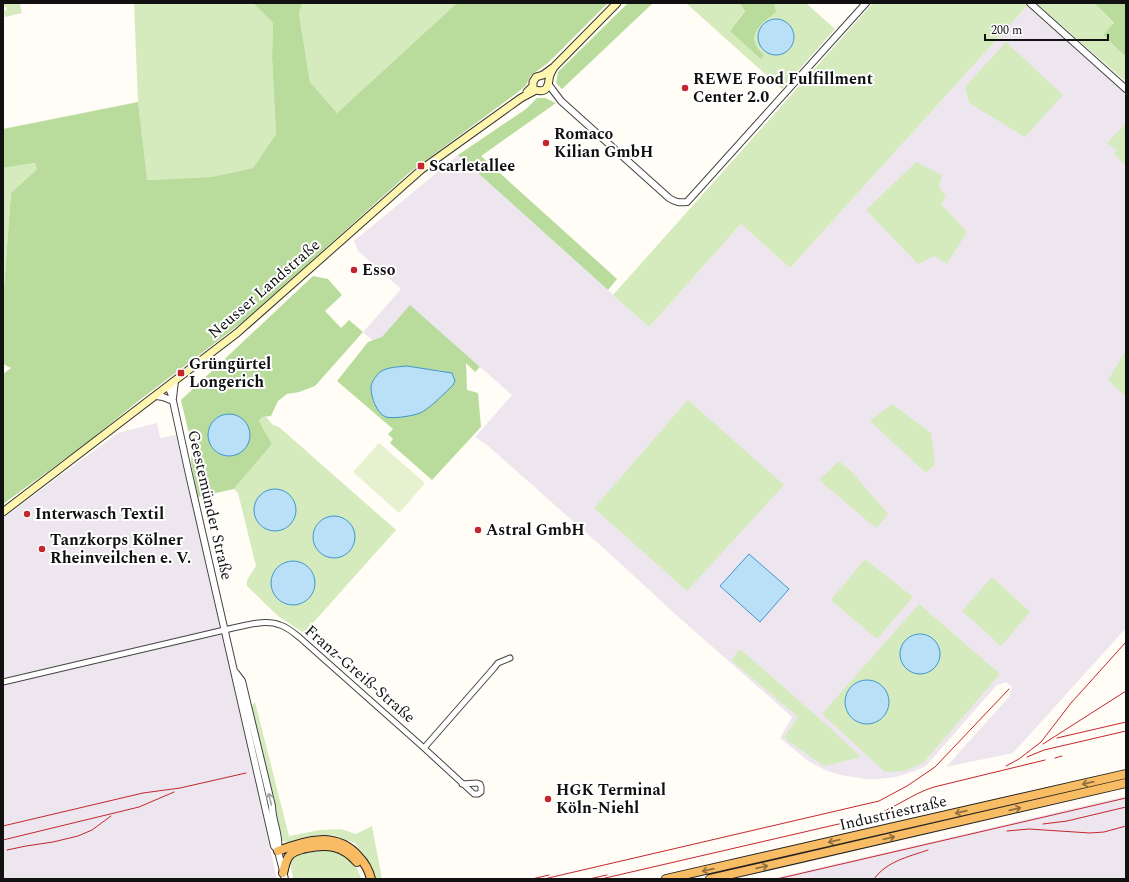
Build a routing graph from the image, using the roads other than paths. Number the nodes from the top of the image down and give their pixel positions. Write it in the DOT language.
graph roads {
  1 [pos="617,3"];
  2 [pos="866,3"];
  3 [pos="1030,3"];
  4 [pos="546,83"];
  5 [pos="535,88"];
  6 [pos="1126,89"];
  7 [pos="175,381"];
  8 [pos="168,387"];
  9 [pos="156,396"];
  10 [pos="173,401"];
  11 [pos="3,512"];
  12 [pos="225,630"];
  13 [pos="510,658"];
  14 [pos="3,682"];
  15 [pos="424,748"];
  16 [pos="1126,774"];
  17 [pos="1126,783"];
  18 [pos="462,784"];
  19 [pos="278,851"];
  20 [pos="295,851"];
  21 [pos="284,876"];
  22 [pos="365,879"];
  23 [pos="370,879"];
  24 [pos="666,879"];
  25 [pos="710,879"];
  1 -- 4 [label="main road, Neusser Landstraße"];
  2 -- 4 [label="street"];
  3 -- 6 [label="street"];
  4 -- 5 [label="main road"];
  4 -- 5 [label="main road, Neusser Landstraße"];
  5 -- 7 [label="main road, Neusser Landstraße"];
  7 -- 8 [label="main road, Neusser Landstraße"];
  7 -- 10 [label="street"];
  8 -- 9 [label="main road, Neusser Landstraße"];
  8 -- 10 [label="street, Geestemünder Straße"];
  9 -- 10 [label="street"];
  9 -- 11 [label="main road, Neusser Landstraße"];
  10 -- 12 [label="street, Geestemünder Straße"];
  12 -- 14 [label="street"];
  12 -- 15 [label="street, Franz-Greiß-Straße"];
  12 -- 19 [label="street, Geestemünder Straße"];
  13 -- 15 [label="street"];
  15 -- 18 [label="street, Franz-Greiß-Straße"];
  16 -- 24 [label="highway, Industriestraße, one-way"];
  25 -- 17 [label="highway, Industriestraße, one-way"];
  19 -- 20 [label="highway"];
  19 -- 21 [label="street, Geestemünder Straße"];
  19 -- 23 [label="highway"];
  20 -- 21 [label="highway"];
  20 -- 22 [label="highway"];
}
